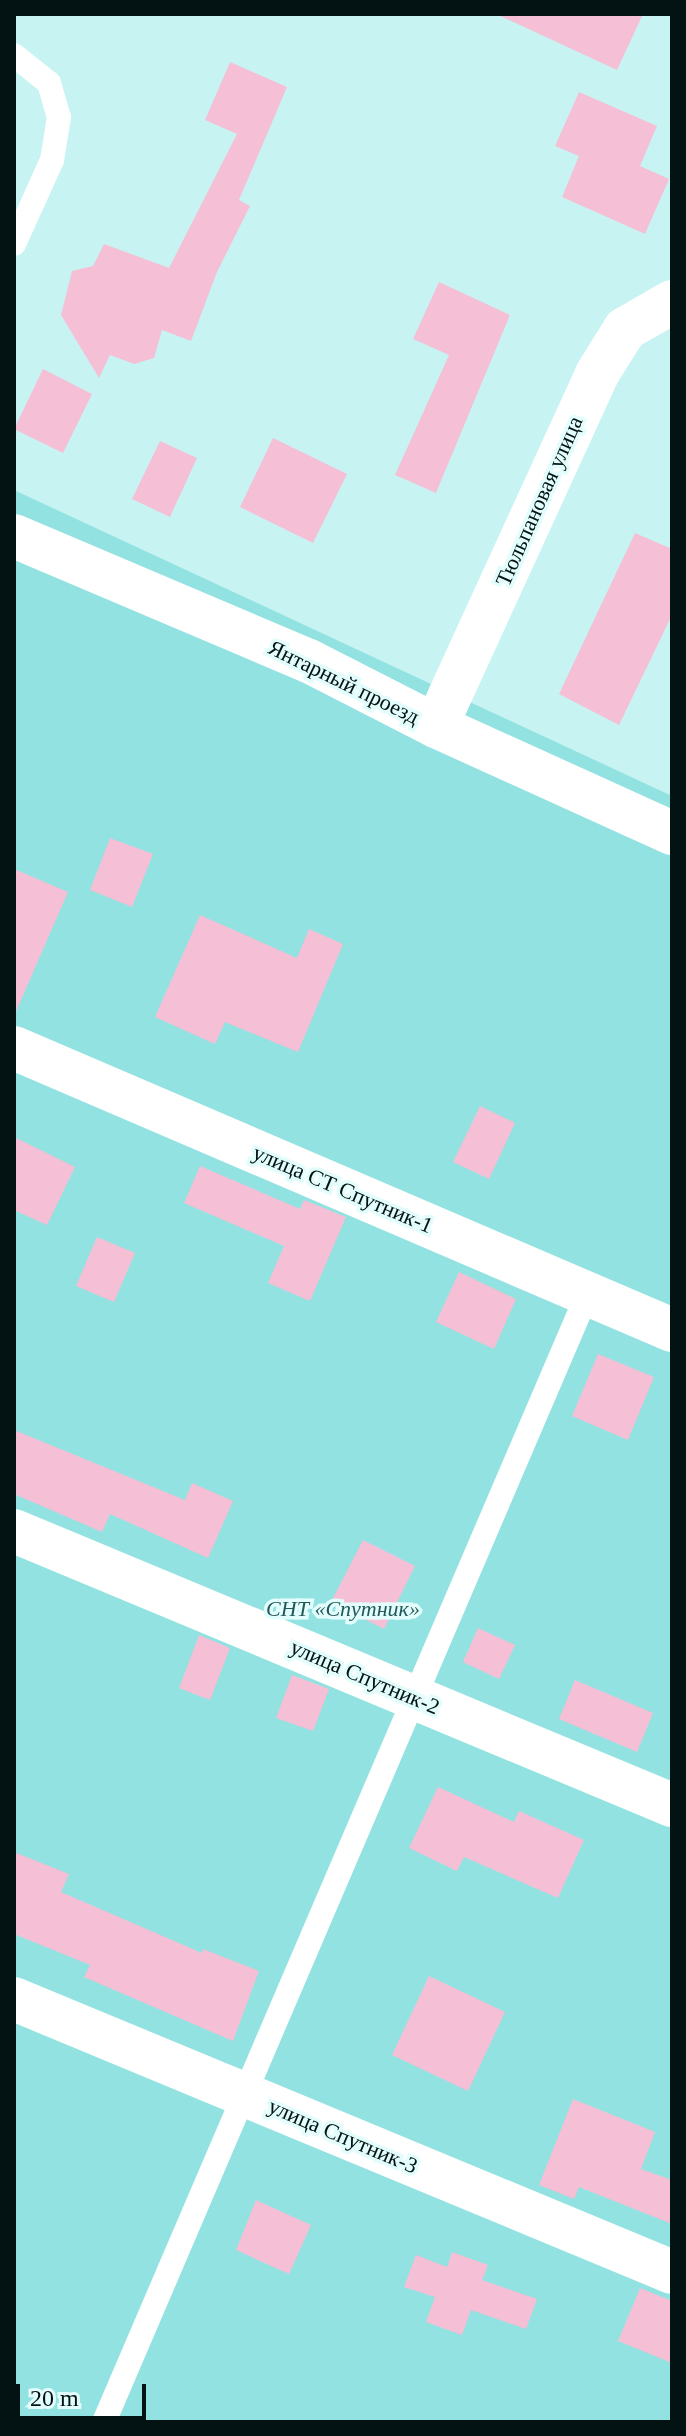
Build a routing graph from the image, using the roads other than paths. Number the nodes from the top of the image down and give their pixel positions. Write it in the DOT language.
graph roads {
  1 [pos="14,55"];
  2 [pos="14,244"];
  3 [pos="672,302"];
  4 [pos="14,536"];
  5 [pos="436,726"];
  6 [pos="672,833"];
  7 [pos="14,1048"];
  8 [pos="588,1293"];
  9 [pos="672,1330"];
  10 [pos="14,1531"];
  11 [pos="418,1699"];
  12 [pos="672,1805"];
  13 [pos="14,1999"];
  14 [pos="247,2096"];
  15 [pos="672,2272"];
  16 [pos="104,2422"];
  1 -- 2 [label="lane"];
  3 -- 5 [label="street, Тюльпановая улица"];
  4 -- 5 [label="street, Янтарный проезд"];
  5 -- 6 [label="street, Янтарный проезд"];
  7 -- 8 [label="street, улица СТ Спутник-1"];
  8 -- 9 [label="street, улица СТ Спутник-1"];
  8 -- 11 [label="lane"];
  10 -- 11 [label="street, улица Спутник-2"];
  11 -- 12 [label="street, улица Спутник-2"];
  11 -- 14 [label="lane"];
  13 -- 14 [label="street, улица Спутник-3"];
  14 -- 15 [label="street, улица Спутник-3"];
  14 -- 16 [label="lane"];
}
